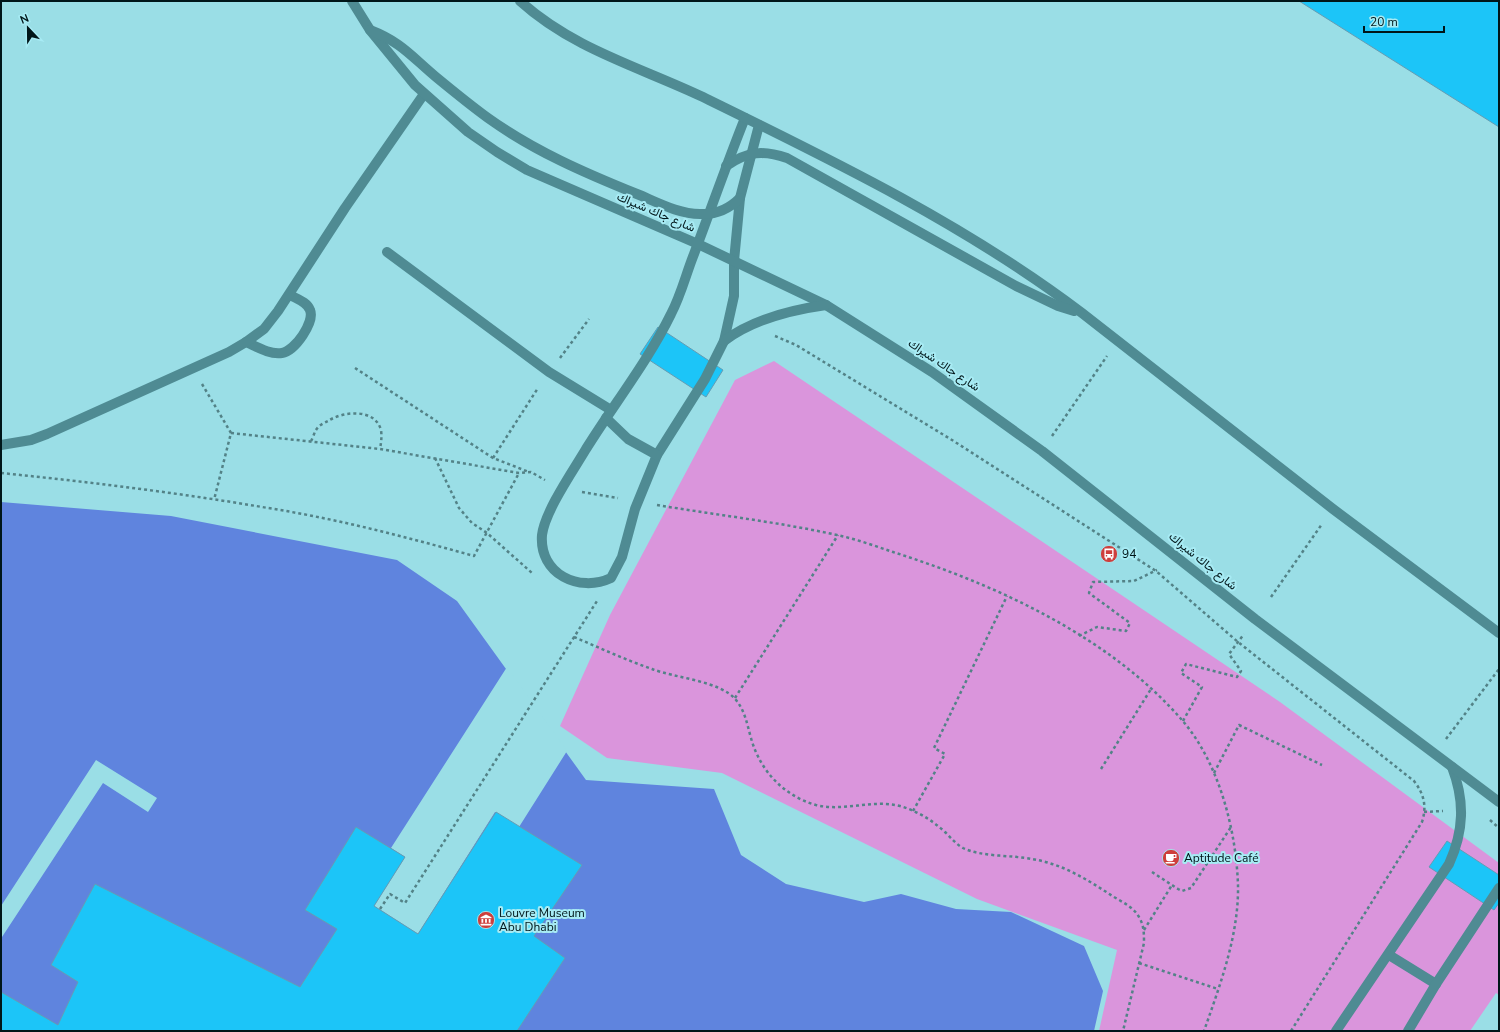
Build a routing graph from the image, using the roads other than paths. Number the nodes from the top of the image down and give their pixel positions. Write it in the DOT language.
graph roads {
  1 [pos="352,1"];
  2 [pos="520,1"];
  3 [pos="370,30"];
  4 [pos="424,94"];
  5 [pos="745,118"];
  6 [pos="759,125"];
  7 [pos="751,154"];
  8 [pos="726,166"];
  9 [pos="740,198"];
  10 [pos="708,214"];
  11 [pos="698,244"];
  12 [pos="387,252"];
  13 [pos="734,261"];
  14 [pos="290,295"];
  15 [pos="826,305"];
  16 [pos="1082,313"];
  17 [pos="246,342"];
  18 [pos="724,342"];
  19 [pos="608,414"];
  20 [pos="1,445"];
  21 [pos="658,455"];
  22 [pos="1499,633"];
  23 [pos="1452,767"];
  24 [pos="1499,802"];
  25 [pos="1499,888"];
  26 [pos="1389,955"];
  27 [pos="1436,984"];
  28 [pos="1336,1031"];
  29 [pos="1408,1031"];
  1 -- 3 [label="street, شارع جاك شيراك"];
  2 -- 5 [label="street"];
  3 -- 4 [label="street, شارع جاك شيراك"];
  3 -- 10 [label="street"];
  4 -- 11 [label="street, شارع جاك شيراك"];
  4 -- 14 [label="street"];
  5 -- 6 [label="street"];
  5 -- 8 [label="street"];
  6 -- 7 [label="street"];
  6 -- 16 [label="street"];
  7 -- 8 [label="street"];
  7 -- 9 [label="street"];
  7 -- 16 [label="street"];
  8 -- 10 [label="street"];
  9 -- 10 [label="street"];
  9 -- 13 [label="street"];
  10 -- 11 [label="street"];
  11 -- 13 [label="street, شارع جاك شيراك"];
  11 -- 19 [label="street"];
  12 -- 19 [label="street"];
  13 -- 15 [label="street, شارع جاك شيراك"];
  13 -- 18 [label="street"];
  14 -- 17 [label="street"];
  14 -- 17 [label="street"];
  15 -- 18 [label="street"];
  15 -- 23 [label="street, شارع جاك شيراك"];
  16 -- 22 [label="street"];
  17 -- 20 [label="street"];
  18 -- 21 [label="street"];
  19 -- 21 [label="street"];
  19 -- 21 [label="street"];
  23 -- 24 [label="street, شارع جاك شيراك"];
  23 -- 26 [label="street"];
  25 -- 27 [label="street"];
  26 -- 27 [label="street"];
  26 -- 28 [label="street"];
  27 -- 29 [label="street"];
}
